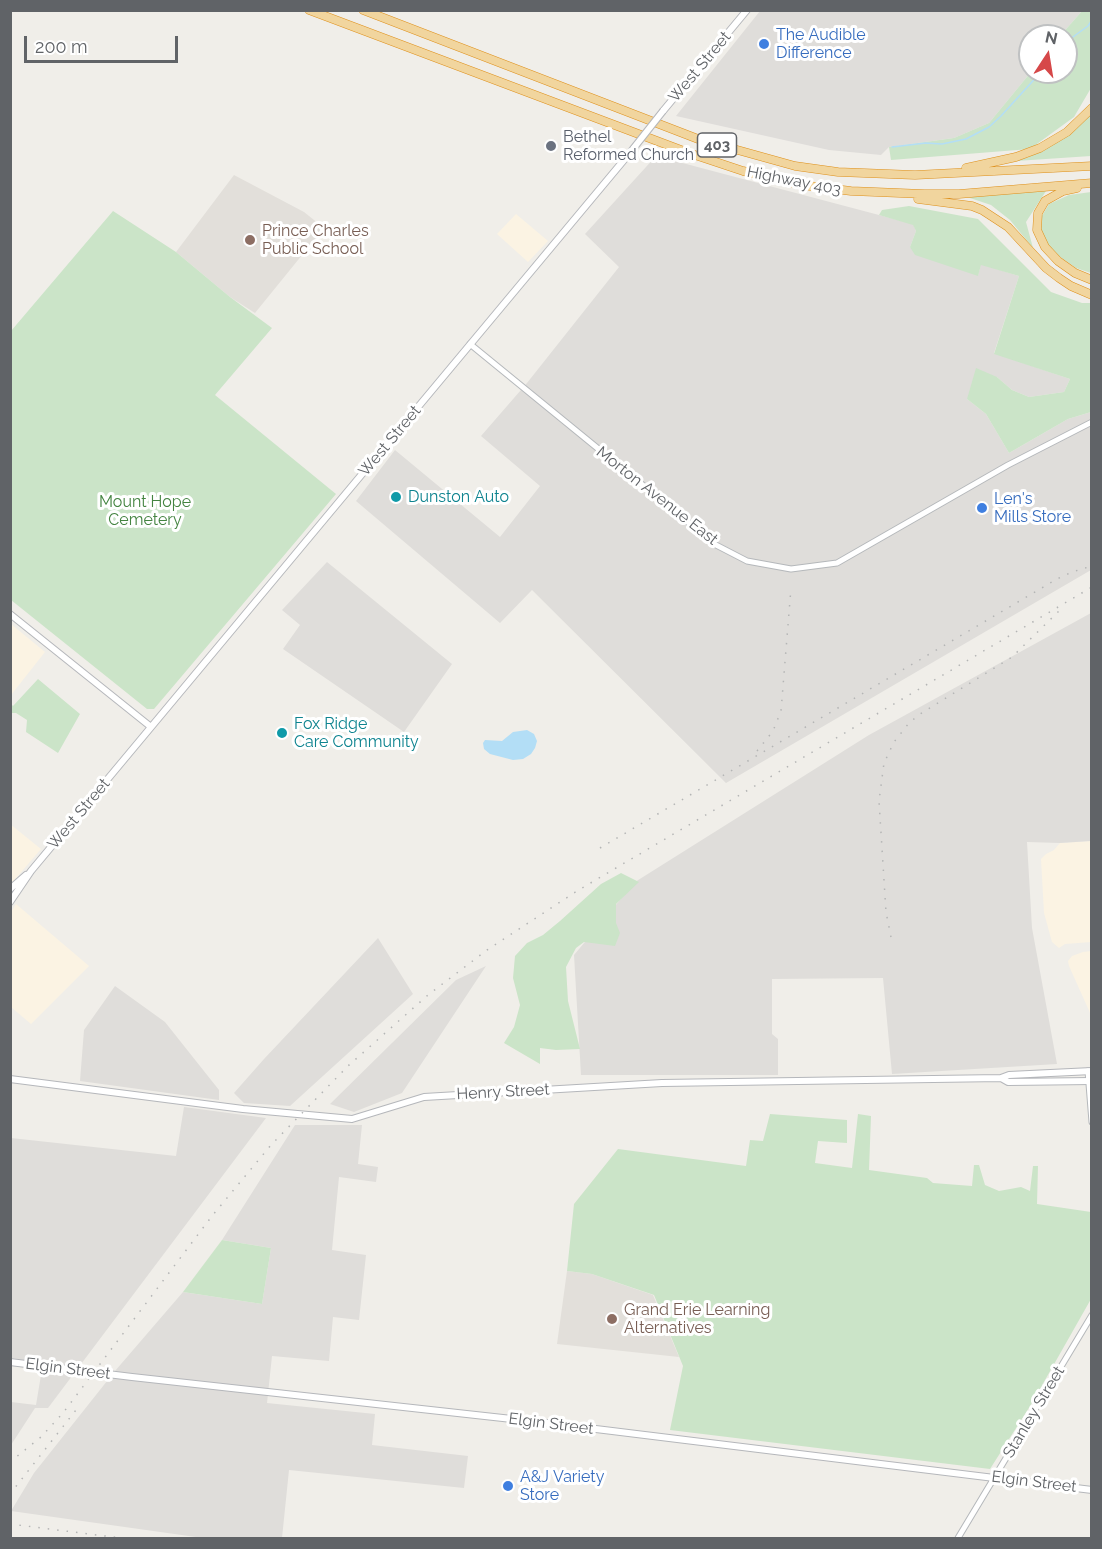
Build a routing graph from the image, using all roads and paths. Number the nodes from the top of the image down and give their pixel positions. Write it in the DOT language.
graph roads {
  1 [pos="309,10"];
  2 [pos="363,10"];
  3 [pos="747,10"];
  4 [pos="1092,108"];
  5 [pos="1092,166"];
  6 [pos="915,175"];
  7 [pos="1092,184"];
  8 [pos="897,194"];
  9 [pos="1092,280"];
  10 [pos="1092,295"];
  11 [pos="470,344"];
  12 [pos="1092,422"];
  13 [pos="10,614"];
  14 [pos="151,727"];
  15 [pos="31,871"];
  16 [pos="10,889"];
  17 [pos="10,902"];
  18 [pos="1090,1071"];
  19 [pos="1001,1078"];
  20 [pos="10,1079"];
  21 [pos="1090,1081"];
  22 [pos="1092,1122"];
  23 [pos="1092,1315"];
  24 [pos="10,1362"];
  25 [pos="995,1477"];
  26 [pos="1092,1490"];
  27 [pos="958,1539"];
  1 -- 8 [label="highway, Highway 403 / 403"];
  2 -- 6 [label="highway, Highway 403 / 403"];
  3 -- 11 [label="main road, West Street, bridge"];
  4 -- 6 [label="highway"];
  5 -- 6 [label="highway, Highway 403 / 403"];
  7 -- 8 [label="highway, Highway 403 / 403"];
  7 -- 9 [label="highway"];
  8 -- 10 [label="highway"];
  11 -- 12 [label="street, Morton Avenue East"];
  11 -- 14 [label="main road, West Street"];
  13 -- 14 [label="main road"];
  14 -- 15 [label="main road, West Street"];
  15 -- 16 [label="main road, West Street"];
  15 -- 17 [label="main road, West Street"];
  18 -- 19 [label="main road, Henry Street"];
  18 -- 21 [label="street"];
  19 -- 20 [label="main road, Henry Street"];
  19 -- 21 [label="main road, Henry Street"];
  21 -- 22 [label="street"];
  23 -- 25 [label="street, Stanley Street"];
  24 -- 25 [label="main road, Elgin Street"];
  25 -- 26 [label="main road, Elgin Street"];
  25 -- 27 [label="street, Stanley Street"];
}
